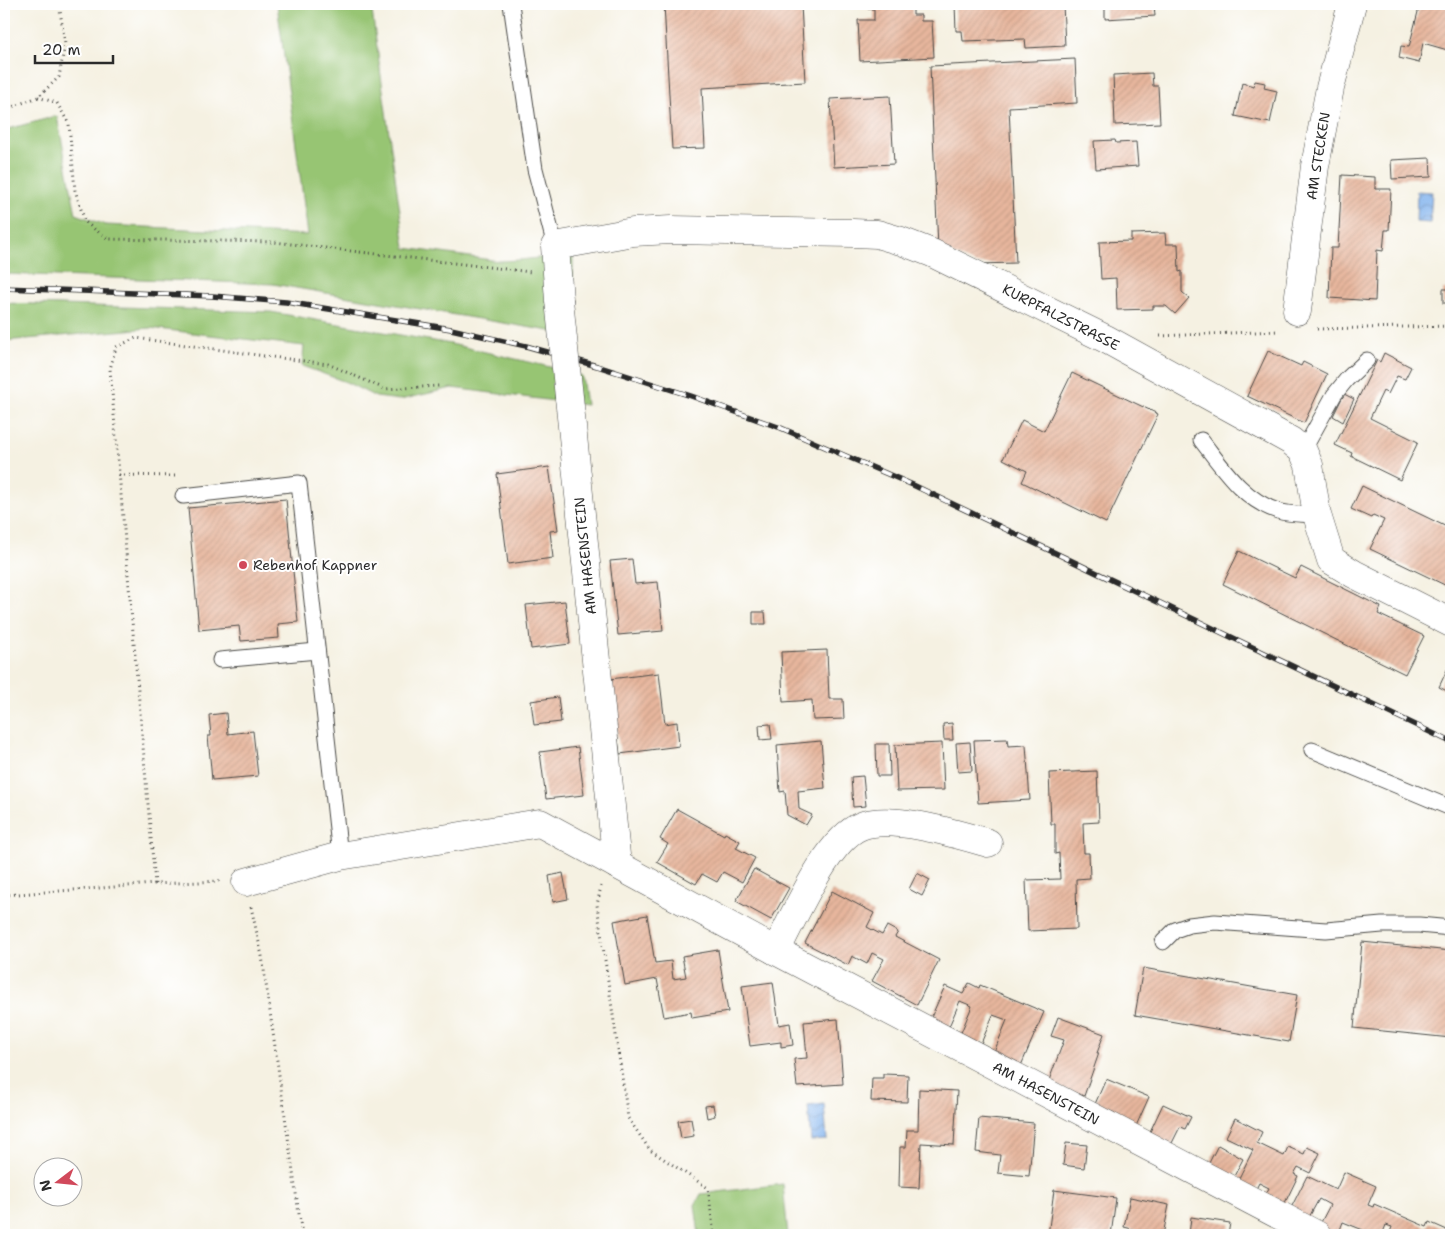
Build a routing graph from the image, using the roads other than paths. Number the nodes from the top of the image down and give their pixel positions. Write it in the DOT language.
graph roads {
  1 [pos="511,4"];
  2 [pos="1352,4"];
  3 [pos="555,246"];
  4 [pos="1297,311"];
  5 [pos="1367,360"];
  6 [pos="1201,440"];
  7 [pos="1303,451"];
  8 [pos="184,496"];
  9 [pos="1317,515"];
  10 [pos="1451,623"];
  11 [pos="317,651"];
  12 [pos="220,660"];
  13 [pos="1312,750"];
  14 [pos="1451,808"];
  15 [pos="988,843"];
  16 [pos="340,856"];
  17 [pos="611,861"];
  18 [pos="246,882"];
  19 [pos="1451,928"];
  20 [pos="1163,942"];
  21 [pos="776,951"];
  22 [pos="1317,1235"];
  1 -- 3 [label="lane"];
  2 -- 4 [label="street, AM STECKEN"];
  3 -- 7 [label="street, KURPFALZSTRASSE"];
  3 -- 17 [label="street, AM HASENSTEIN, bridge"];
  5 -- 7 [label="lane"];
  6 -- 9 [label="lane"];
  7 -- 9 [label="street"];
  8 -- 11 [label="lane"];
  9 -- 10 [label="street"];
  11 -- 12 [label="lane"];
  11 -- 16 [label="lane"];
  13 -- 14 [label="lane"];
  15 -- 21 [label="street"];
  16 -- 17 [label="street, AM HASENSTEIN"];
  16 -- 18 [label="street, AM HASENSTEIN"];
  17 -- 21 [label="street, AM HASENSTEIN"];
  19 -- 20 [label="lane"];
  21 -- 22 [label="street, AM HASENSTEIN"];
}
